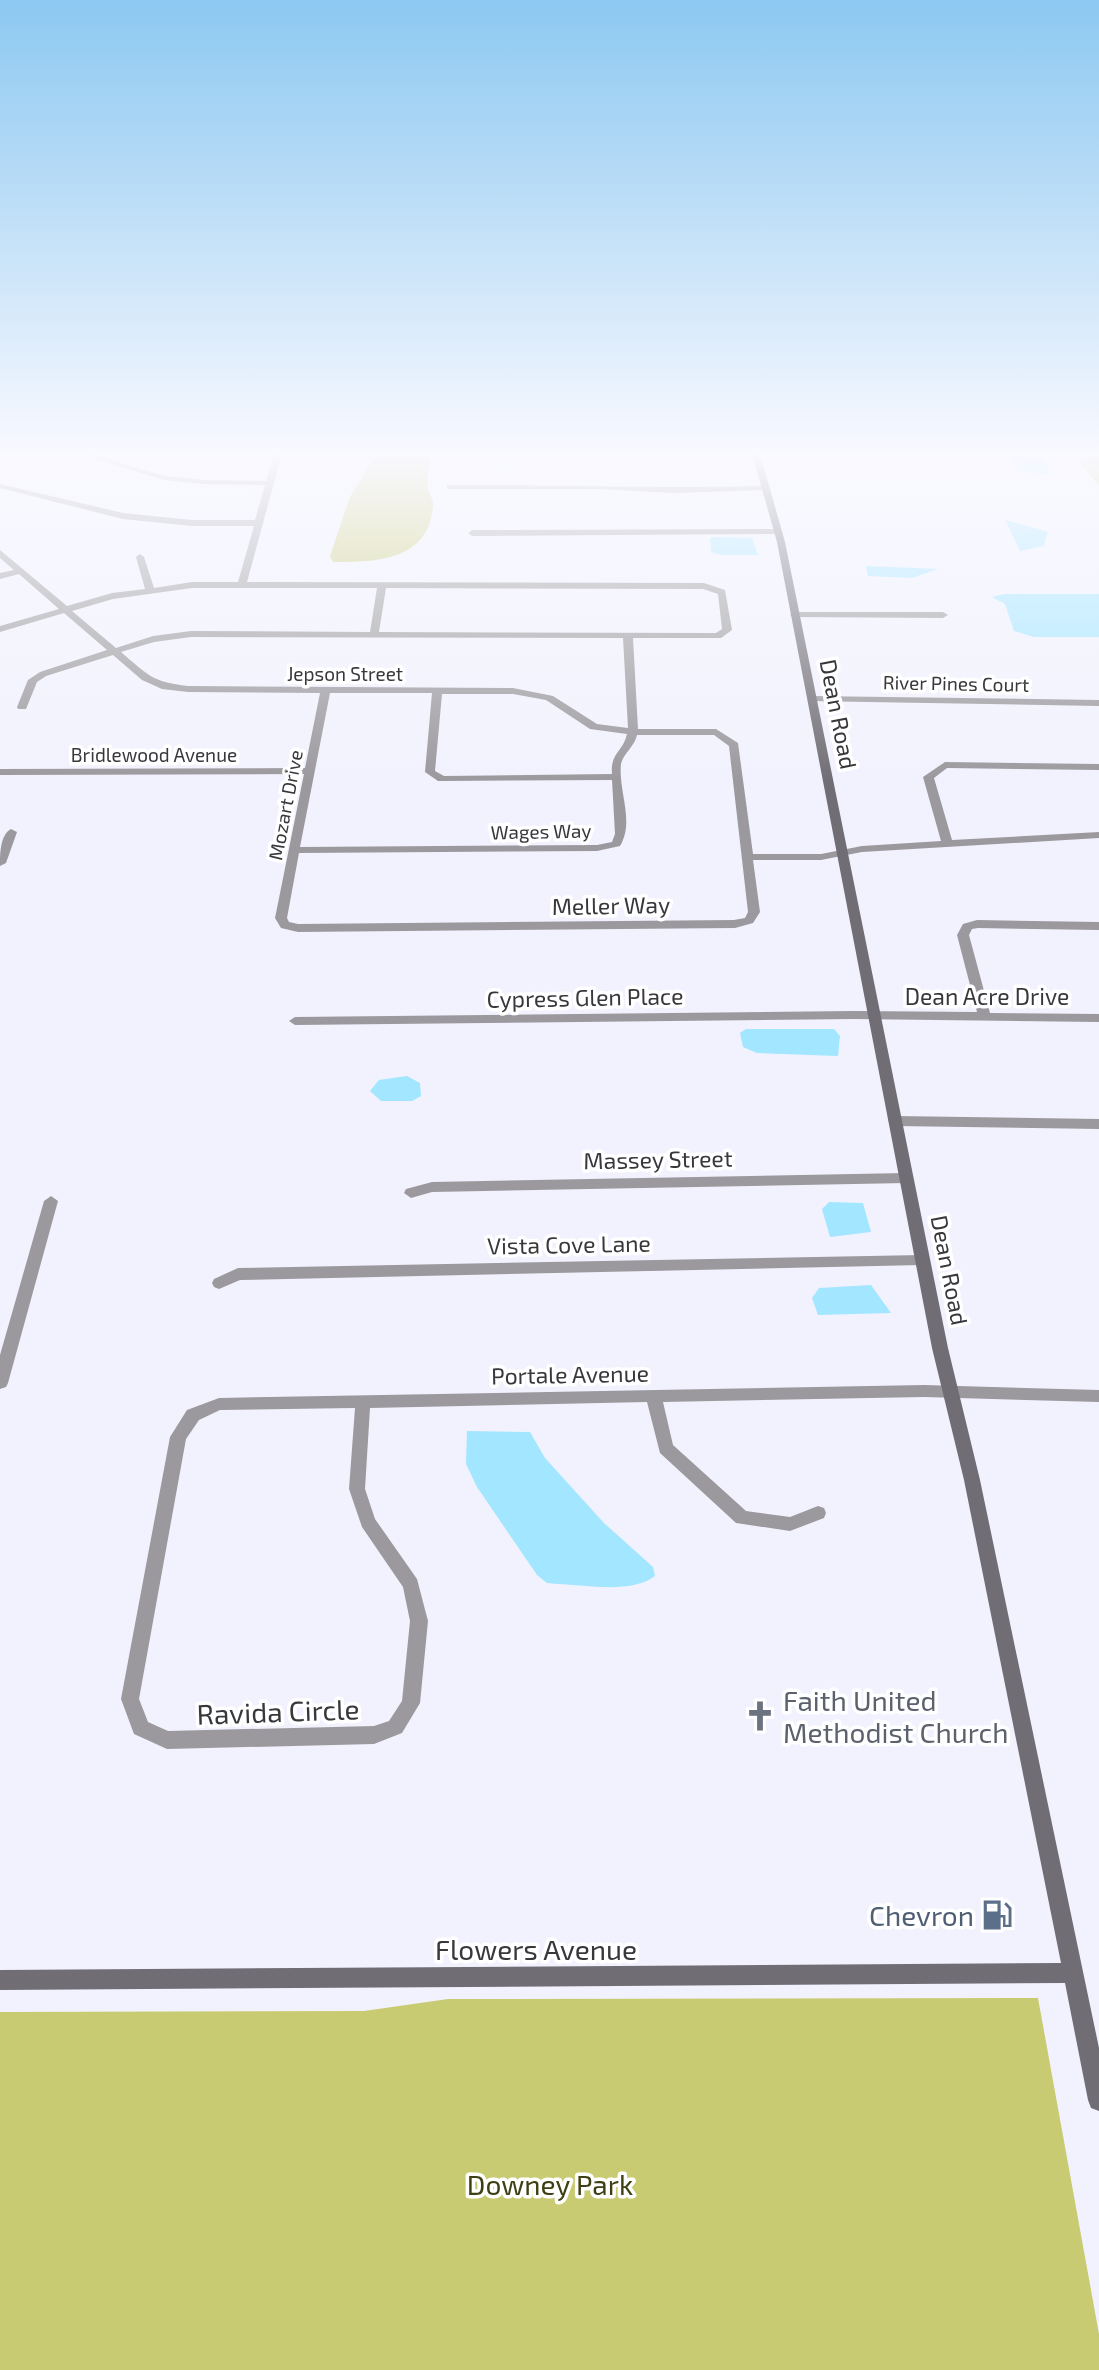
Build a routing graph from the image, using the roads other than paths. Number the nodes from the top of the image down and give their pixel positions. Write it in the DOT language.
graph roads {
  1 [pos="8,561"];
  2 [pos="141,561"];
  3 [pos="249,561"];
  4 [pos="784,561"];
  5 [pos="20,571"];
  6 [pos="0,576"];
  7 [pos="242,583"];
  8 [pos="382,585"];
  9 [pos="150,589"];
  10 [pos="64,609"];
  11 [pos="795,615"];
  12 [pos="943,615"];
  13 [pos="0,629"];
  14 [pos="374,634"];
  15 [pos="628,635"];
  16 [pos="113,650"];
  17 [pos="324,691"];
  18 [pos="437,691"];
  19 [pos="812,699"];
  20 [pos="1099,703"];
  21 [pos="22,707"];
  22 [pos="633,732"];
  23 [pos="728,737"];
  24 [pos="1099,767"];
  25 [pos="308,771"];
  26 [pos="0,772"];
  27 [pos="618,778"];
  28 [pos="11,832"];
  29 [pos="1099,835"];
  30 [pos="948,845"];
  31 [pos="294,850"];
  32 [pos="842,852"];
  33 [pos="748,853"];
  34 [pos="0,863"];
  35 [pos="285,925"];
  36 [pos="1099,926"];
  37 [pos="875,1016"];
  38 [pos="985,1017"];
  39 [pos="1099,1018"];
  40 [pos="295,1021"];
  41 [pos="895,1121"];
  42 [pos="1099,1124"];
  43 [pos="906,1178"];
  44 [pos="411,1193"];
  45 [pos="51,1201"];
  46 [pos="922,1260"];
  47 [pos="219,1283"];
  48 [pos="0,1383"];
  49 [pos="949,1392"];
  50 [pos="653,1395"];
  51 [pos="1099,1396"];
  52 [pos="363,1401"];
  53 [pos="193,1415"];
  54 [pos="818,1513"];
  55 [pos="1073,1973"];
  56 [pos="0,1980"];
  57 [pos="1099,2100"];
  1 -- 5 [label="street, Jepson Street"];
  2 -- 9 [label="street"];
  3 -- 7 [label="street"];
  4 -- 11 [label="main road, Dean Road"];
  5 -- 6 [label="street"];
  5 -- 10 [label="street, Jepson Street"];
  7 -- 8 [label="street"];
  7 -- 9 [label="street"];
  8 -- 14 [label="street"];
  8 -- 15 [label="street"];
  9 -- 10 [label="street"];
  10 -- 13 [label="street"];
  10 -- 16 [label="street, Jepson Street"];
  11 -- 12 [label="street"];
  11 -- 19 [label="main road, Dean Road"];
  14 -- 15 [label="street"];
  14 -- 16 [label="street"];
  15 -- 22 [label="street"];
  16 -- 17 [label="street, Jepson Street"];
  16 -- 21 [label="street"];
  17 -- 18 [label="street, Jepson Street"];
  17 -- 25 [label="street, Mozart Drive"];
  18 -- 22 [label="street, Jepson Street"];
  18 -- 27 [label="street"];
  19 -- 20 [label="street, River Pines Court"];
  19 -- 32 [label="main road, Dean Road"];
  22 -- 23 [label="street, Jepson Street"];
  22 -- 27 [label="street, Wages Way"];
  23 -- 33 [label="street, Meller Way"];
  24 -- 30 [label="street"];
  25 -- 26 [label="street, Bridlewood Avenue"];
  25 -- 31 [label="street, Mozart Drive"];
  27 -- 31 [label="street, Wages Way"];
  28 -- 34 [label="street"];
  29 -- 30 [label="street"];
  30 -- 32 [label="street"];
  31 -- 35 [label="street, Mozart Drive"];
  32 -- 33 [label="street"];
  32 -- 37 [label="main road, Dean Road"];
  33 -- 35 [label="street, Meller Way"];
  36 -- 38 [label="street"];
  37 -- 38 [label="street, Dean Acre Drive"];
  37 -- 40 [label="street, Cypress Glen Place"];
  37 -- 41 [label="main road, Dean Road"];
  38 -- 39 [label="street, Dean Acre Drive"];
  41 -- 42 [label="street"];
  41 -- 43 [label="main road, Dean Road"];
  43 -- 44 [label="street, Massey Street"];
  43 -- 46 [label="main road, Dean Road"];
  45 -- 48 [label="street"];
  46 -- 47 [label="street, Vista Cove Lane"];
  46 -- 49 [label="main road, Dean Road"];
  49 -- 50 [label="street, Portale Avenue"];
  49 -- 51 [label="street, Portale Avenue"];
  49 -- 55 [label="main road, Dean Road"];
  50 -- 52 [label="street, Portale Avenue"];
  50 -- 54 [label="street"];
  52 -- 53 [label="street, Portale Avenue"];
  52 -- 53 [label="street, Ravida Circle"];
  55 -- 56 [label="main road, Flowers Avenue"];
  55 -- 57 [label="main road, Dean Road"];
}
